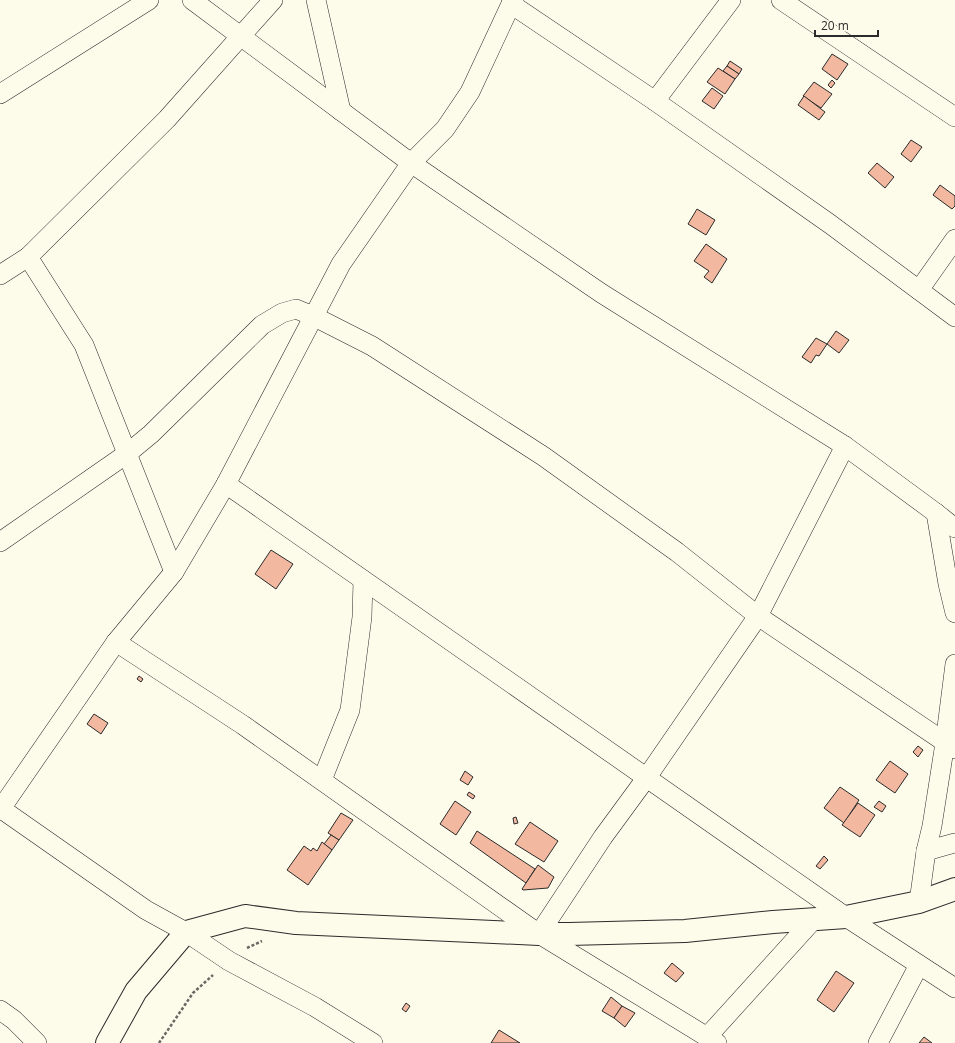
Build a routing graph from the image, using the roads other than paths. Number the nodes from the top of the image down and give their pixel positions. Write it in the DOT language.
graph roads {
  1 [pos="149,0"];
  2 [pos="192,0"];
  3 [pos="273,0"];
  4 [pos="316,0"];
  5 [pos="731,0"];
  6 [pos="781,0"];
  7 [pos="512,2"];
  8 [pos="241,36"];
  9 [pos="0,94"];
  10 [pos="655,101"];
  11 [pos="341,111"];
  12 [pos="955,117"];
  13 [pos="411,163"];
  14 [pos="955,239"];
  15 [pos="28,256"];
  16 [pos="0,275"];
  17 [pos="919,290"];
  18 [pos="313,316"];
  19 [pos="955,317"];
  20 [pos="845,446"];
  21 [pos="128,453"];
  22 [pos="226,484"];
  23 [pos="936,513"];
  24 [pos="955,528"];
  25 [pos="0,542"];
  26 [pos="174,572"];
  27 [pos="363,580"];
  28 [pos="955,613"];
  29 [pos="758,616"];
  30 [pos="116,642"];
  31 [pos="955,664"];
  32 [pos="950,746"];
  33 [pos="647,777"];
  34 [pos="322,780"];
  35 [pos="0,809"];
  36 [pos="955,843"];
  37 [pos="926,851"];
  38 [pos="955,889"];
  39 [pos="919,902"];
  40 [pos="846,917"];
  41 [pos="814,919"];
  42 [pos="186,932"];
  43 [pos="539,934"];
  44 [pos="920,965"];
  45 [pos="955,988"];
  46 [pos="0,1010"];
  47 [pos="712,1040"];
  48 [pos="37,1043"];
  49 [pos="107,1043"];
  50 [pos="373,1043"];
  51 [pos="878,1043"];
  1 -- 9 [label="street"];
  2 -- 8 [label="street"];
  3 -- 8 [label="street"];
  4 -- 11 [label="street"];
  5 -- 10 [label="street"];
  6 -- 12 [label="street"];
  7 -- 10 [label="street"];
  7 -- 13 [label="street"];
  8 -- 11 [label="street"];
  8 -- 15 [label="street"];
  10 -- 17 [label="street"];
  11 -- 13 [label="street"];
  13 -- 18 [label="street"];
  13 -- 20 [label="street"];
  14 -- 17 [label="street"];
  15 -- 16 [label="street"];
  15 -- 21 [label="street"];
  17 -- 19 [label="street"];
  18 -- 21 [label="street"];
  18 -- 22 [label="street"];
  18 -- 29 [label="street"];
  20 -- 23 [label="street"];
  20 -- 29 [label="street"];
  21 -- 25 [label="street"];
  21 -- 26 [label="street"];
  22 -- 26 [label="street"];
  22 -- 27 [label="street"];
  23 -- 24 [label="street"];
  23 -- 28 [label="street"];
  26 -- 30 [label="street"];
  27 -- 33 [label="street"];
  27 -- 34 [label="street"];
  29 -- 32 [label="street"];
  29 -- 33 [label="street"];
  30 -- 34 [label="street"];
  30 -- 35 [label="street"];
  31 -- 32 [label="street"];
  32 -- 37 [label="street"];
  33 -- 40 [label="street"];
  33 -- 43 [label="street"];
  34 -- 43 [label="street"];
  35 -- 42 [label="street"];
  36 -- 37 [label="street"];
  37 -- 39 [label="street"];
  38 -- 39 [label="street"];
  39 -- 40 [label="street"];
  40 -- 41 [label="street"];
  40 -- 44 [label="street"];
  41 -- 43 [label="street"];
  41 -- 47 [label="street"];
  42 -- 43 [label="street"];
  42 -- 49 [label="street"];
  42 -- 50 [label="street"];
  43 -- 47 [label="street"];
  44 -- 45 [label="street"];
  44 -- 51 [label="street"];
  46 -- 48 [label="street"];
}
